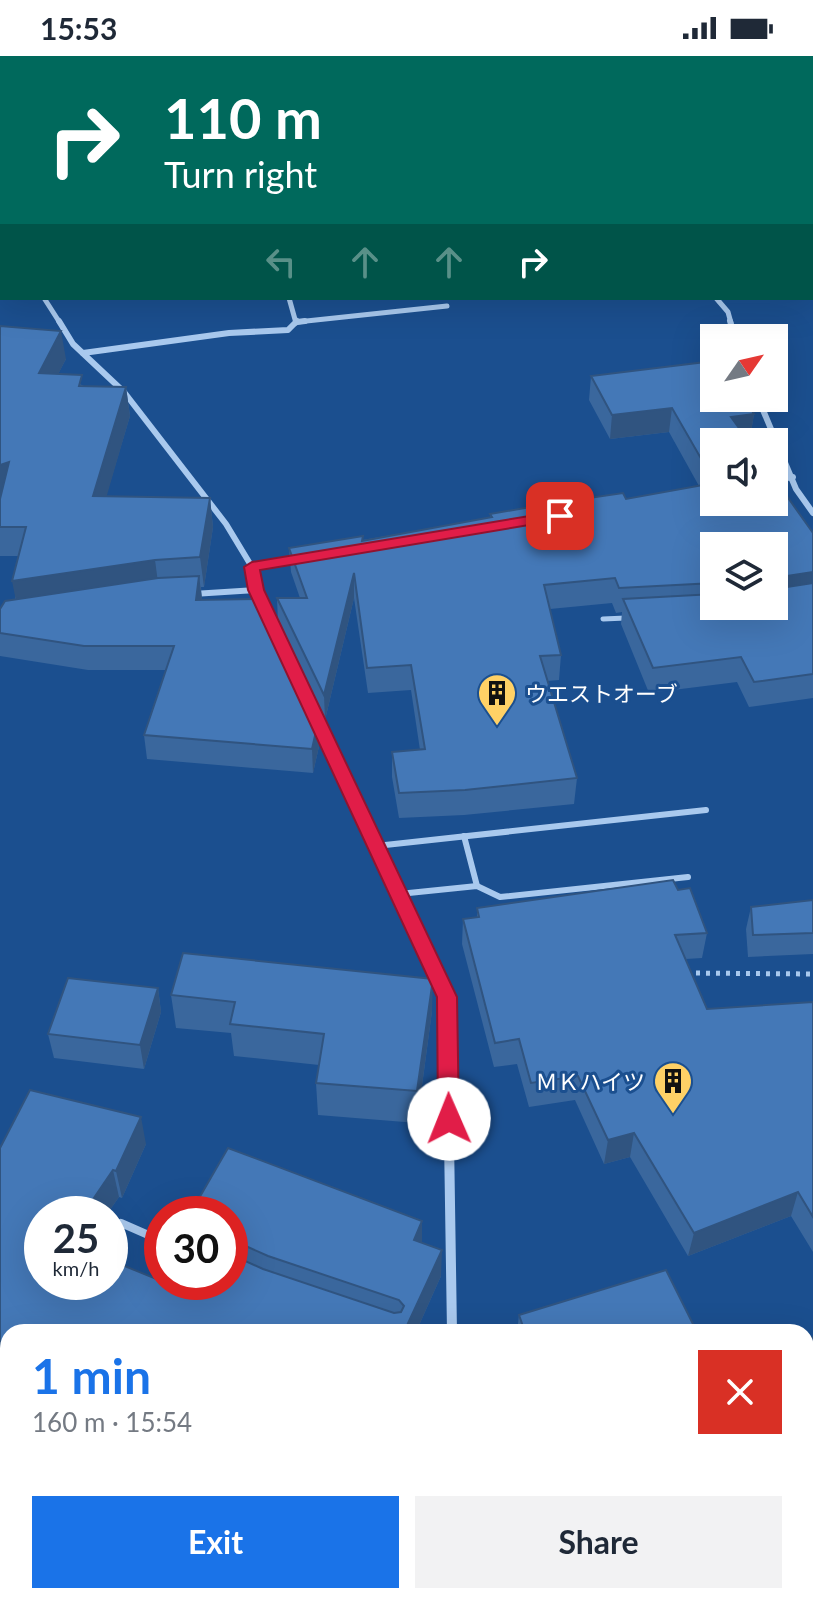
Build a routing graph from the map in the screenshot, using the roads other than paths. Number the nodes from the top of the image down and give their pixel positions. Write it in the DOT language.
graph roads {
  1 [pos="45,300"];
  2 [pos="290,300"];
  3 [pos="718,300"];
  4 [pos="447,306"];
  5 [pos="297,322"];
  6 [pos="731,324"];
  7 [pos="83,353"];
  8 [pos="764,412"];
  9 [pos="793,477"];
  10 [pos="788,478"];
  11 [pos="813,513"];
  12 [pos="314,557"];
  13 [pos="252,567"];
  14 [pos="256,590"];
  15 [pos="187,594"];
  16 [pos="633,618"];
  17 [pos="269,619"];
  18 [pos="603,619"];
  19 [pos="309,704"];
  20 [pos="706,810"];
  21 [pos="464,836"];
  22 [pos="376,846"];
  23 [pos="688,877"];
  24 [pos="477,886"];
  25 [pos="399,894"];
  26 [pos="452,1324"];
  1 -- 7 [label="street"];
  2 -- 5 [label="street"];
  3 -- 6 [label="street"];
  4 -- 5 [label="street"];
  5 -- 7 [label="street"];
  7 -- 13 [label="street"];
  8 -- 9 [label="street"];
  9 -- 10 [label="street"];
  9 -- 11 [label="street"];
  12 -- 13 [label="street"];
  13 -- 14 [label="street"];
  14 -- 15 [label="street"];
  14 -- 17 [label="street"];
  16 -- 18 [label="lane"];
  19 -- 22 [label="street"];
  20 -- 21 [label="lane"];
  21 -- 22 [label="lane"];
  21 -- 24 [label="lane"];
  22 -- 25 [label="street"];
  23 -- 24 [label="lane"];
  24 -- 25 [label="lane"];
  25 -- 26 [label="street"];
}
